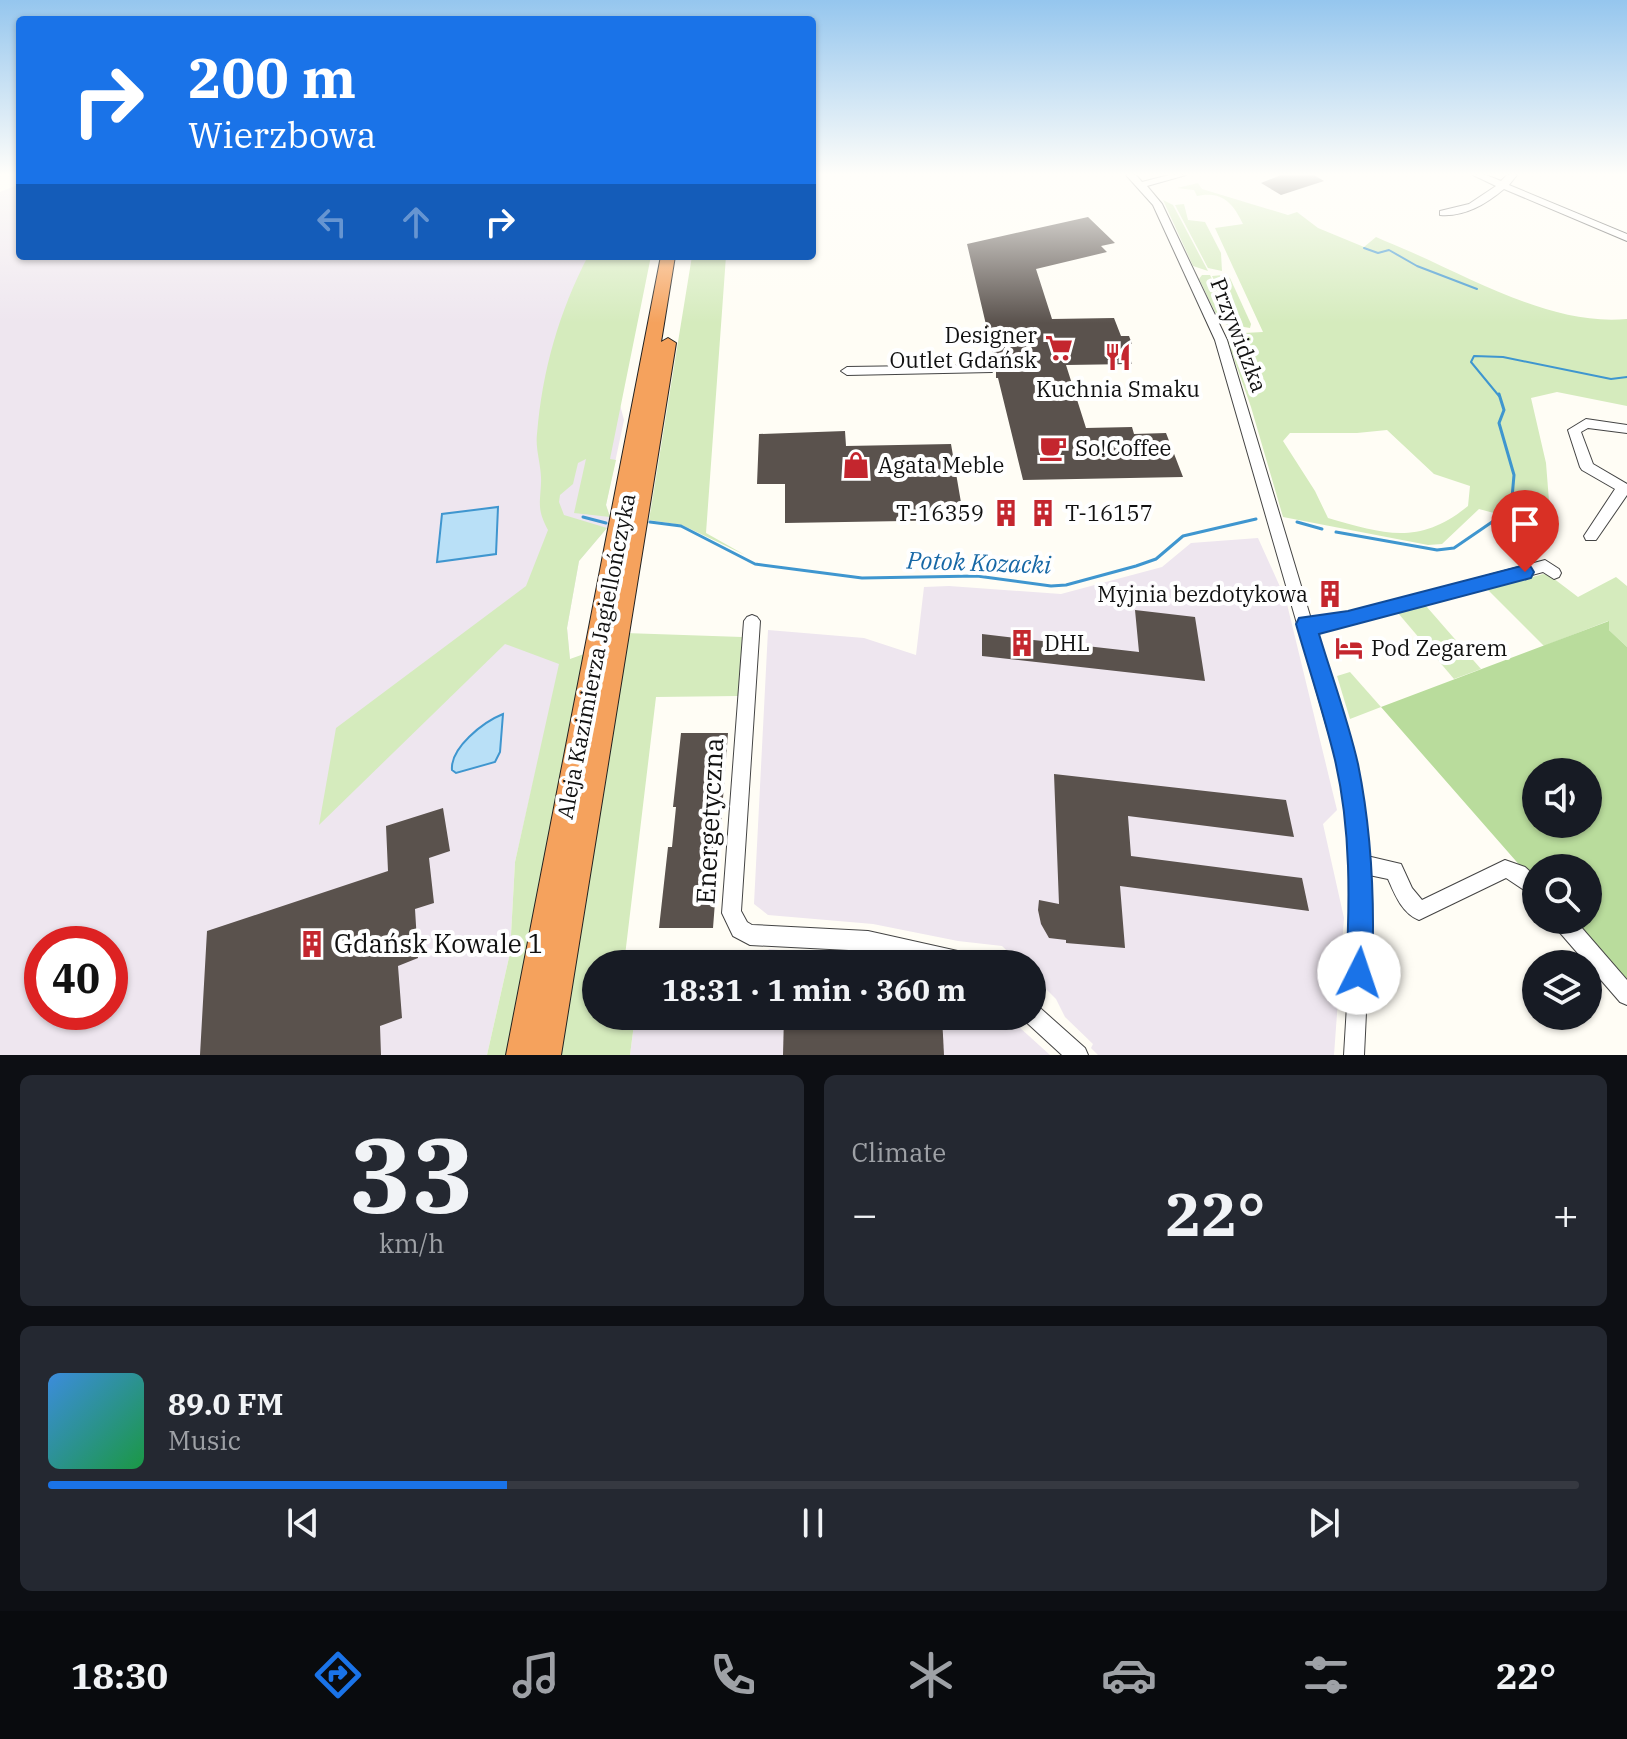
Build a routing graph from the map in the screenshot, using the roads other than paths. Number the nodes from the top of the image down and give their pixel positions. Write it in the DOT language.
graph roads {
  1 [pos="1167,224"];
  2 [pos="1594,224"];
  3 [pos="1627,238"];
  4 [pos="667,260"];
  5 [pos="678,260"];
  6 [pos="988,369"];
  7 [pos="847,371"];
  8 [pos="1627,429"];
  9 [pos="1625,489"];
  10 [pos="1591,536"];
  11 [pos="1554,573"];
  12 [pos="752,621"];
  13 [pos="1306,624"];
  14 [pos="1360,864"];
  15 [pos="1522,877"];
  16 [pos="1574,934"];
  17 [pos="908,950"];
  18 [pos="1627,995"];
  19 [pos="1046,1026"];
  20 [pos="521,1055"];
  21 [pos="546,1055"];
  22 [pos="1078,1055"];
  23 [pos="1354,1055"];
  1 -- 13 [label="street, Przywidzka"];
  2 -- 3 [label="street"];
  4 -- 20 [label="highway, Aleja Kazimierza Jagiellończyka"];
  5 -- 21 [label="highway, Aleja Kazimierza Jagiellończyka"];
  6 -- 7 [label="street"];
  8 -- 9 [label="street"];
  9 -- 10 [label="street"];
  11 -- 13 [label="street"];
  12 -- 17 [label="street, Energetyczna"];
  13 -- 14 [label="street, Przywidzka"];
  14 -- 15 [label="street"];
  14 -- 23 [label="street, Przywidzka"];
  16 -- 18 [label="street"];
  19 -- 22 [label="street"];
}
